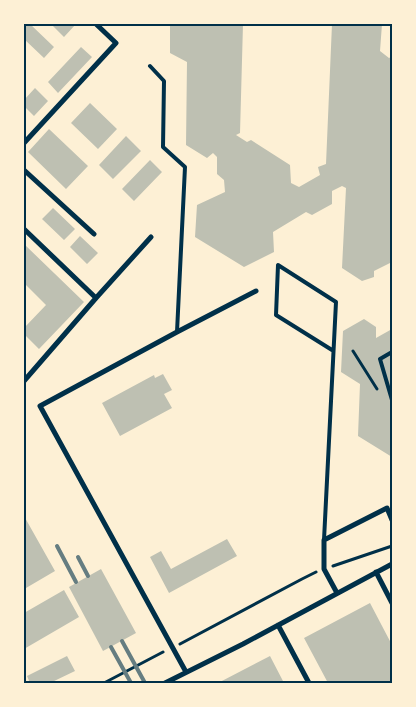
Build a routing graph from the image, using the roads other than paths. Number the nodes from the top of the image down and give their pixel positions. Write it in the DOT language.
graph roads {
  1 [pos="96,24"];
  2 [pos="150,66"];
  3 [pos="24,143"];
  4 [pos="24,170"];
  5 [pos="24,229"];
  6 [pos="94,234"];
  7 [pos="150,237"];
  8 [pos="256,291"];
  9 [pos="96,298"];
  10 [pos="177,332"];
  11 [pos="332,350"];
  12 [pos="392,352"];
  13 [pos="24,381"];
  14 [pos="392,398"];
  15 [pos="389,507"];
  16 [pos="392,520"];
  17 [pos="324,540"];
  18 [pos="392,564"];
  19 [pos="376,572"];
  20 [pos="337,593"];
  21 [pos="392,603"];
  22 [pos="278,625"];
  23 [pos="186,672"];
  24 [pos="165,683"];
  25 [pos="309,683"];
  1 -- 3 [label="street"];
  2 -- 10 [label="lane"];
  4 -- 6 [label="street"];
  5 -- 9 [label="street"];
  7 -- 9 [label="street"];
  8 -- 10 [label="street"];
  9 -- 13 [label="street"];
  10 -- 23 [label="street"];
  11 -- 11 [label="lane"];
  11 -- 17 [label="lane"];
  12 -- 14 [label="lane"];
  15 -- 16 [label="street"];
  15 -- 17 [label="street"];
  17 -- 20 [label="street"];
  18 -- 19 [label="street"];
  19 -- 20 [label="street"];
  19 -- 21 [label="street"];
  20 -- 22 [label="street"];
  22 -- 23 [label="street"];
  22 -- 25 [label="street"];
  23 -- 24 [label="street"];
}
